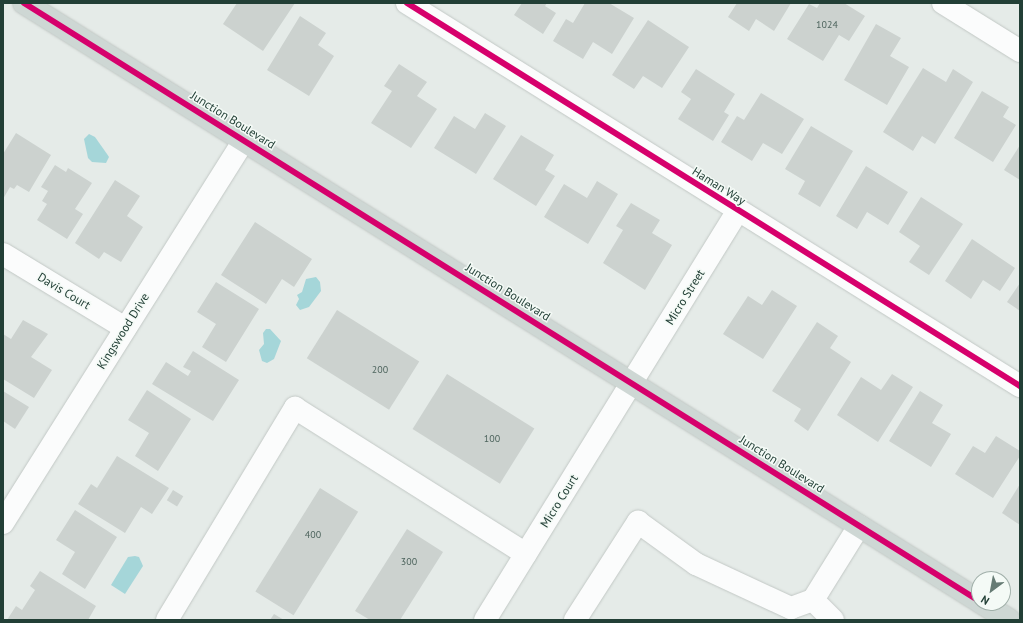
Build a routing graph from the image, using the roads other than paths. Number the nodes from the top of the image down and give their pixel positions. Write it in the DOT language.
graph roads {
  1 [pos="24,3"];
  2 [pos="407,3"];
  3 [pos="943,3"];
  4 [pos="432,9"];
  5 [pos="1020,51"];
  6 [pos="244,140"];
  7 [pos="738,211"];
  8 [pos="3,254"];
  9 [pos="125,328"];
  10 [pos="633,383"];
  11 [pos="1020,386"];
  12 [pos="3,523"];
  13 [pos="859,526"];
  14 [pos="526,554"];
  15 [pos="971,596"];
  16 [pos="814,600"];
  17 [pos="995,611"];
  18 [pos="167,620"];
  19 [pos="485,620"];
  20 [pos="575,620"];
  21 [pos="833,620"];
  22 [pos="1009,620"];
  1 -- 6 [label="main road, Junction Boulevard"];
  2 -- 4 [label="street, Haman Way"];
  3 -- 5 [label="street"];
  4 -- 7 [label="street, Haman Way"];
  6 -- 9 [label="street, Kingswood Drive"];
  6 -- 10 [label="main road, Junction Boulevard"];
  7 -- 10 [label="street, Micro Street"];
  7 -- 11 [label="street, Haman Way"];
  8 -- 9 [label="street, Davis Court"];
  9 -- 12 [label="street, Kingswood Drive"];
  10 -- 13 [label="main road, Junction Boulevard"];
  10 -- 14 [label="street, Micro Court"];
  13 -- 15 [label="main road, Junction Boulevard"];
  13 -- 16 [label="street"];
  14 -- 18 [label="street"];
  14 -- 19 [label="street, Micro Court"];
  16 -- 20 [label="street"];
  16 -- 21 [label="street"];
  17 -- 22 [label="main road"];
}
